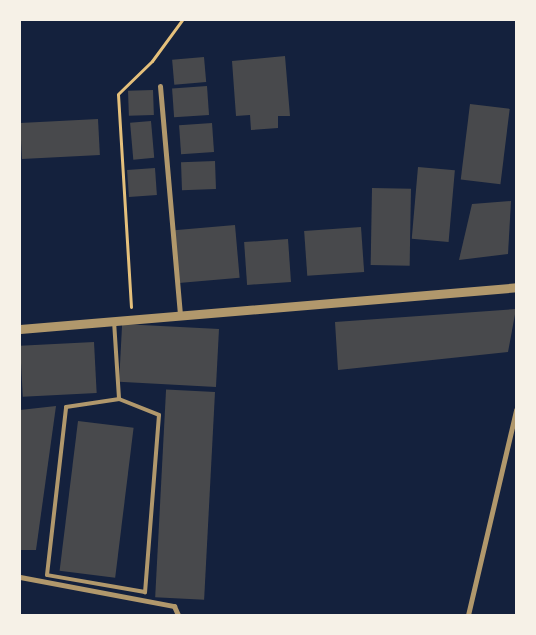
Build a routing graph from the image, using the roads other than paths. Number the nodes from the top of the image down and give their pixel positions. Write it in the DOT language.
graph roads {
  1 [pos="160,86"];
  2 [pos="516,287"];
  3 [pos="180,315"];
  4 [pos="114,321"];
  5 [pos="20,329"];
  6 [pos="119,399"];
  7 [pos="516,410"];
  8 [pos="20,577"];
  9 [pos="178,615"];
  10 [pos="468,615"];
  1 -- 3 [label="street"];
  2 -- 3 [label="street"];
  3 -- 4 [label="street"];
  4 -- 5 [label="street"];
  4 -- 6 [label="lane"];
  6 -- 6 [label="lane"];
  7 -- 10 [label="street"];
  8 -- 9 [label="street"];
}
